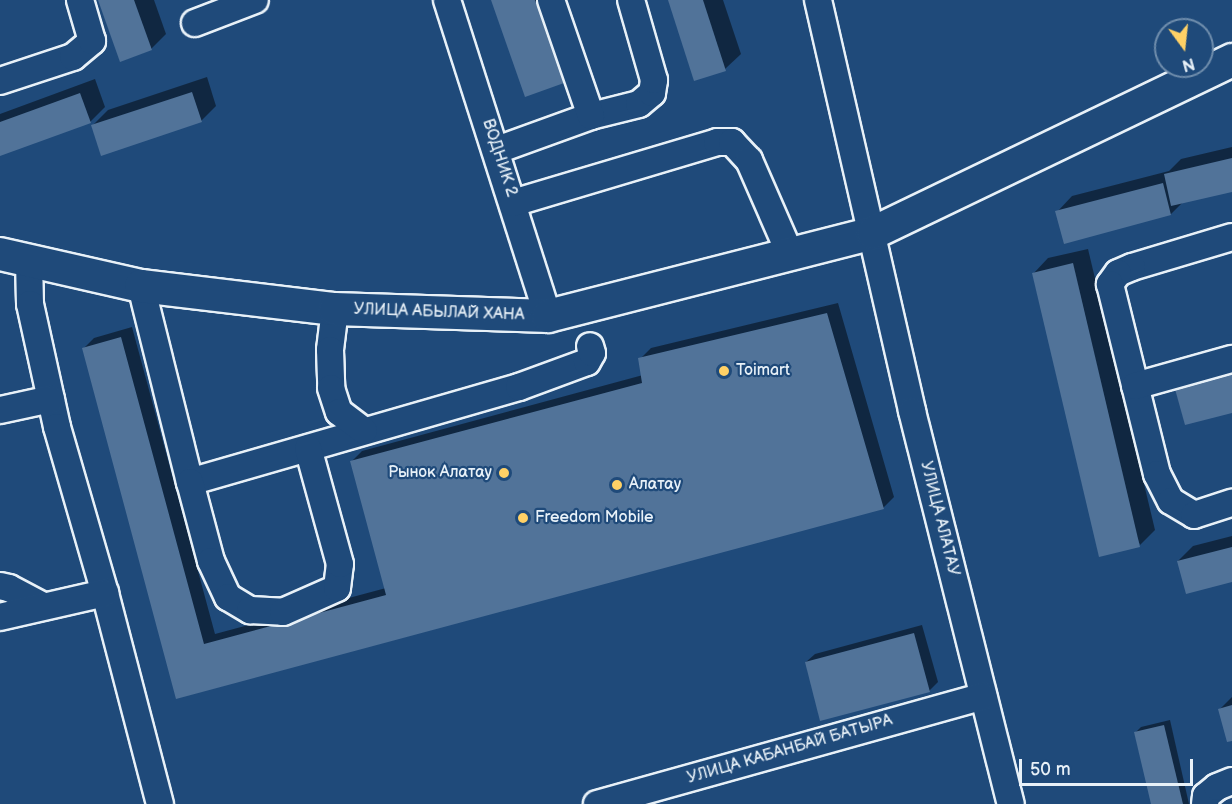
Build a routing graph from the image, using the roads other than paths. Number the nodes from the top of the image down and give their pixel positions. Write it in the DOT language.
graph roads {
  1 [pos="80,0"];
  2 [pos="255,0"];
  3 [pos="447,0"];
  4 [pos="551,0"];
  5 [pos="631,0"];
  6 [pos="818,0"];
  7 [pos="195,23"];
  8 [pos="1232,60"];
  9 [pos="0,81"];
  10 [pos="591,116"];
  11 [pos="497,150"];
  12 [pos="513,203"];
  13 [pos="873,233"];
  14 [pos="1232,237"];
  15 [pos="790,254"];
  16 [pos="14,257"];
  17 [pos="141,286"];
  18 [pos="335,309"];
  19 [pos="548,316"];
  20 [pos="590,346"];
  21 [pos="1232,359"];
  22 [pos="1135,386"];
  23 [pos="51,399"];
  24 [pos="0,410"];
  25 [pos="364,431"];
  26 [pos="308,448"];
  27 [pos="190,482"];
  28 [pos="1232,503"];
  29 [pos="0,586"];
  30 [pos="105,593"];
  31 [pos="43,606"];
  32 [pos="0,617"];
  33 [pos="983,696"];
  34 [pos="1232,781"];
  35 [pos="160,804"];
  36 [pos="597,804"];
  37 [pos="1011,804"];
  38 [pos="1205,804"];
  1 -- 9 [label="street"];
  2 -- 7 [label="street"];
  3 -- 11 [label="street, ВОДНИК 2"];
  4 -- 10 [label="street"];
  5 -- 10 [label="street"];
  6 -- 13 [label="street, УЛИЦА АЛАТАУ"];
  8 -- 13 [label="main road, УЛИЦА АБЫЛАЙ ХАНА"];
  10 -- 11 [label="street"];
  11 -- 12 [label="street, ВОДНИК 2"];
  12 -- 15 [label="street"];
  12 -- 19 [label="street, ВОДНИК 2"];
  13 -- 15 [label="main road, УЛИЦА АБЫЛАЙ ХАНА"];
  13 -- 33 [label="street, УЛИЦА АЛАТАУ"];
  14 -- 22 [label="street"];
  15 -- 19 [label="main road, УЛИЦА АБЫЛАЙ ХАНА"];
  16 -- 17 [label="main road, УЛИЦА АБЫЛАЙ ХАНА"];
  16 -- 23 [label="street"];
  17 -- 18 [label="main road, УЛИЦА АБЫЛАЙ ХАНА"];
  17 -- 27 [label="street"];
  18 -- 19 [label="main road, УЛИЦА АБЫЛАЙ ХАНА"];
  18 -- 25 [label="street"];
  20 -- 25 [label="street"];
  21 -- 22 [label="street"];
  22 -- 28 [label="street"];
  23 -- 24 [label="street"];
  23 -- 30 [label="street"];
  25 -- 26 [label="street"];
  26 -- 27 [label="street"];
  26 -- 27 [label="street"];
  29 -- 31 [label="street"];
  30 -- 31 [label="street"];
  30 -- 35 [label="street"];
  31 -- 32 [label="street"];
  33 -- 36 [label="street, УЛИЦА КАБАНБАЙ БАТЫРА"];
  33 -- 37 [label="street, УЛИЦА АЛАТАУ"];
  34 -- 38 [label="street"];
}
